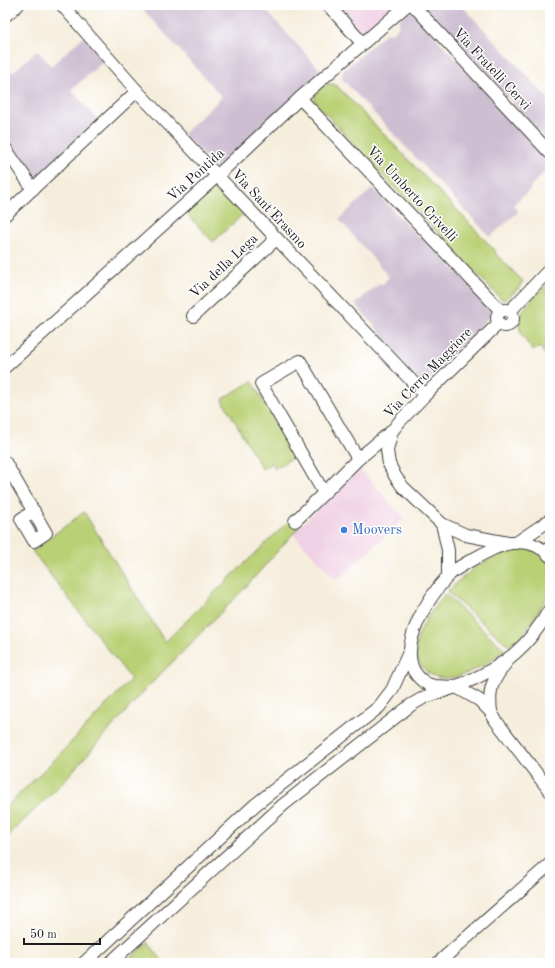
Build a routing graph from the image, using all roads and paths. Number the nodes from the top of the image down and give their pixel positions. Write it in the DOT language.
graph roads {
  1 [pos="18,5"];
  2 [pos="62,5"];
  3 [pos="328,5"];
  4 [pos="407,5"];
  5 [pos="413,5"];
  6 [pos="5,16"];
  7 [pos="363,44"];
  8 [pos="137,91"];
  9 [pos="300,98"];
  10 [pos="5,148"];
  11 [pos="550,153"];
  12 [pos="218,176"];
  13 [pos="33,189"];
  14 [pos="5,215"];
  15 [pos="276,239"];
  16 [pos="550,269"];
  17 [pos="503,315"];
  18 [pos="193,316"];
  19 [pos="5,367"];
  20 [pos="425,395"];
  21 [pos="392,431"];
  22 [pos="358,459"];
  23 [pos="5,462"];
  24 [pos="324,493"];
  25 [pos="34,511"];
  26 [pos="550,520"];
  27 [pos="295,521"];
  28 [pos="442,524"];
  29 [pos="512,543"];
  30 [pos="550,556"];
  31 [pos="447,577"];
  32 [pos="550,610"];
  33 [pos="409,652"];
  34 [pos="508,660"];
  35 [pos="456,687"];
  36 [pos="491,712"];
  37 [pos="550,791"];
  38 [pos="550,864"];
  39 [pos="84,963"];
  40 [pos="110,963"];
  41 [pos="438,963"];
  1 -- 6 [label="street"];
  2 -- 8 [label="street, Via Sant'Erasmo"];
  3 -- 7 [label="street"];
  4 -- 7 [label="street, Via Pontida"];
  5 -- 11 [label="street, Via Fratelli Cervi"];
  7 -- 9 [label="street, Via Pontida"];
  8 -- 12 [label="street, Via Sant'Erasmo"];
  8 -- 13 [label="street"];
  9 -- 12 [label="street, Via Pontida"];
  9 -- 17 [label="street, Via Umberto Crivelli"];
  10 -- 13 [label="street"];
  12 -- 15 [label="street, Via Sant'Erasmo"];
  12 -- 19 [label="street, Via Pontida"];
  13 -- 14 [label="street"];
  15 -- 18 [label="street, Via della Lega"];
  15 -- 20 [label="street, Via Sant'Erasmo"];
  16 -- 17 [label="street, Via Cerro Maggiore"];
  17 -- 20 [label="street, Via Cerro Maggiore"];
  20 -- 21 [label="street, Via Cerro Maggiore"];
  21 -- 22 [label="street"];
  21 -- 28 [label="street, Via Cerro Maggiore"];
  22 -- 24 [label="street"];
  22 -- 24 [label="street"];
  23 -- 25 [label="street"];
  24 -- 27 [label="street"];
  26 -- 29 [label="street"];
  28 -- 29 [label="street, Via Cerro Maggiore"];
  28 -- 31 [label="street"];
  29 -- 30 [label="street, Via Cerro Maggiore"];
  29 -- 31 [label="street"];
  31 -- 33 [label="street"];
  32 -- 34 [label="street"];
  33 -- 35 [label="street"];
  33 -- 39 [label="street"];
  34 -- 35 [label="street"];
  34 -- 36 [label="street"];
  35 -- 36 [label="street"];
  35 -- 40 [label="street"];
  36 -- 37 [label="street"];
  38 -- 41 [label="street"];
}
